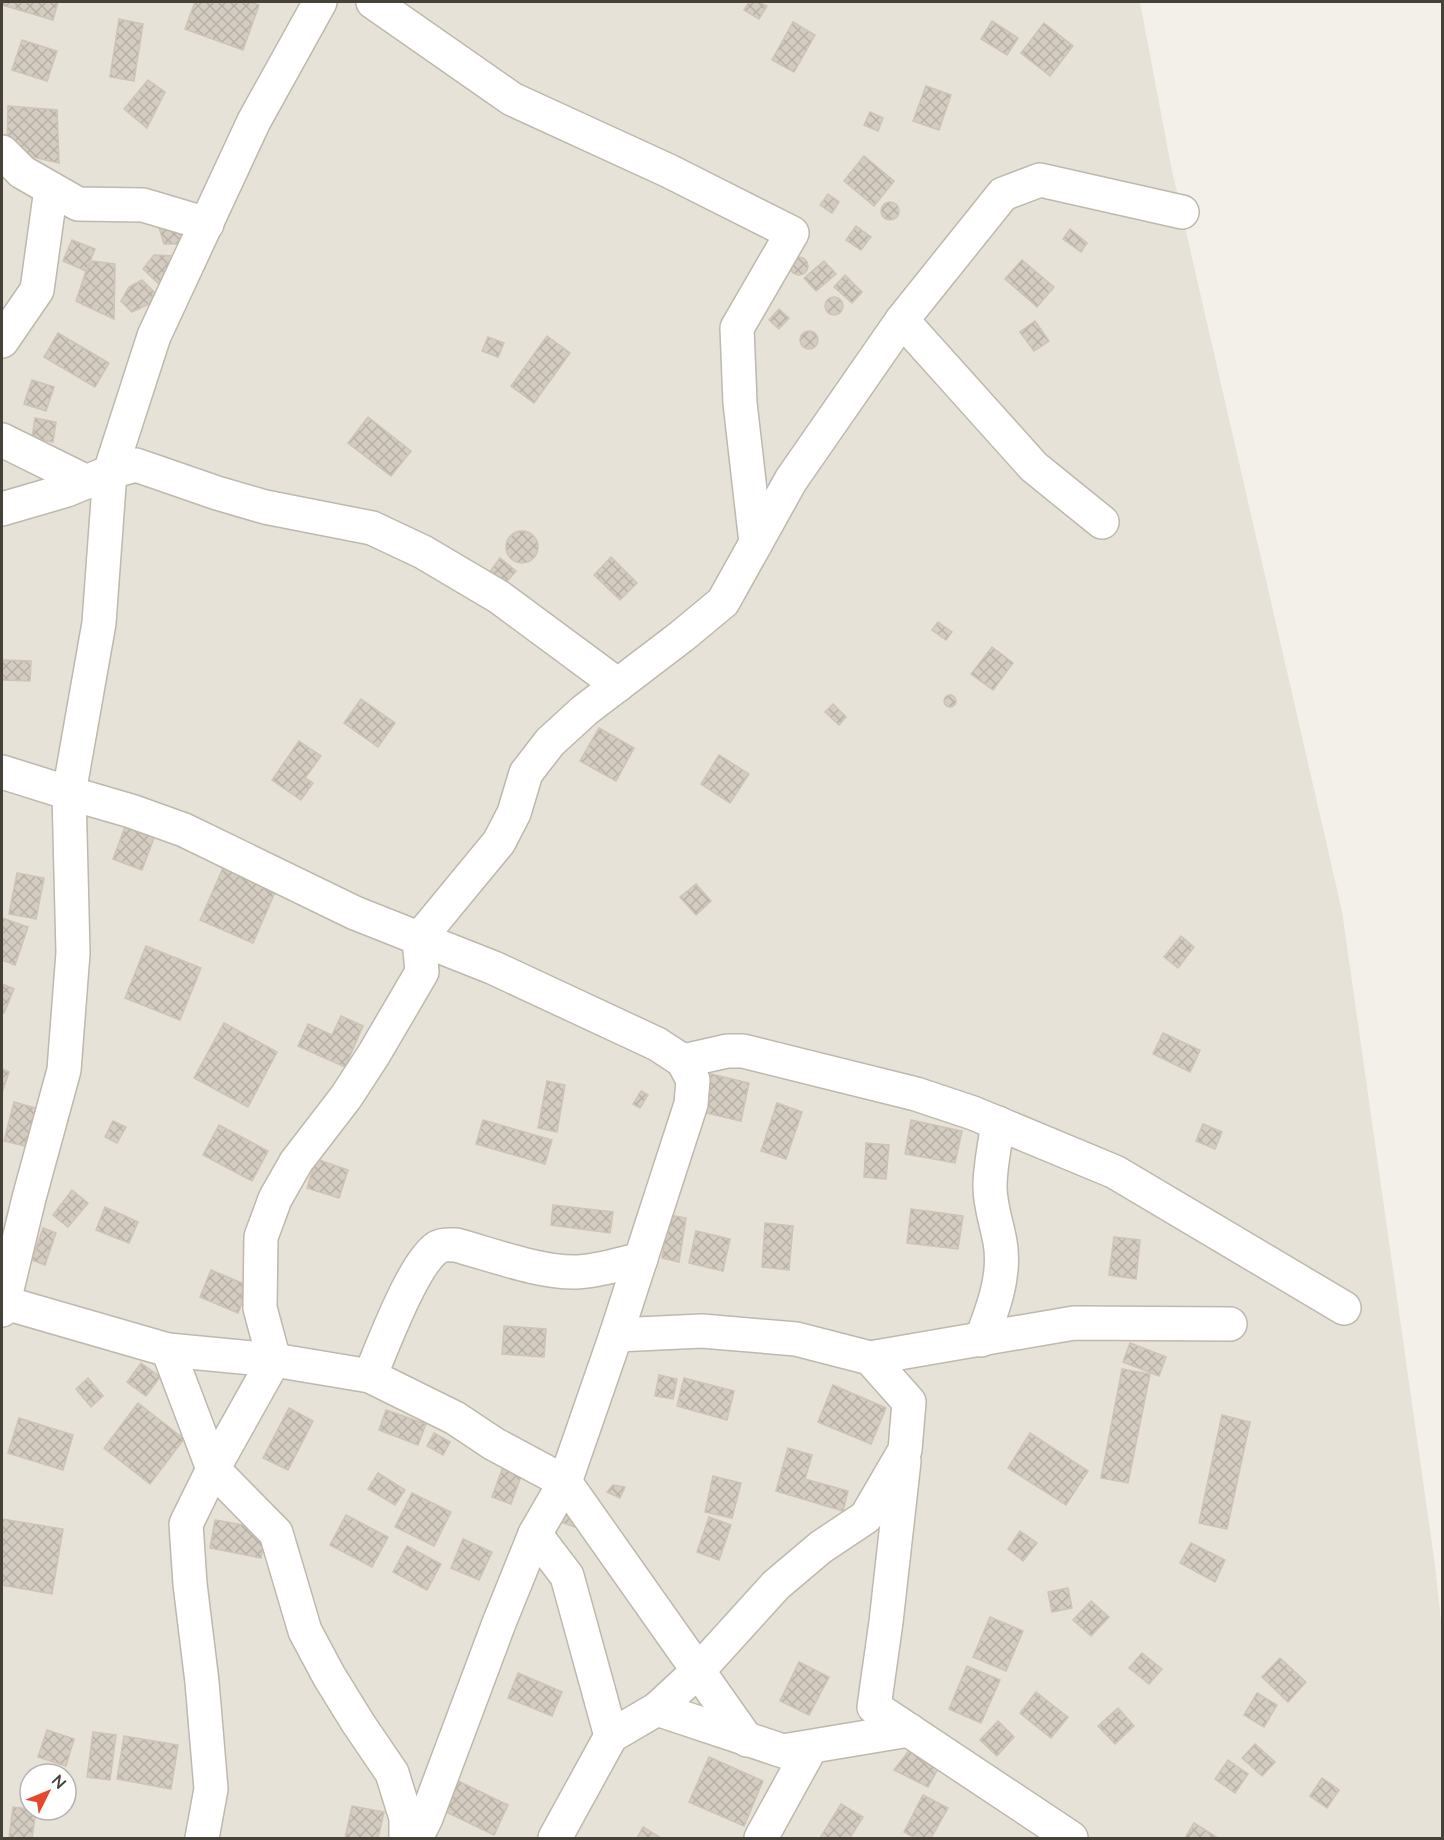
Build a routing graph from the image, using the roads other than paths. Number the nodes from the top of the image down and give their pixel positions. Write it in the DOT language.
graph roads {
  1 [pos="320,2"];
  2 [pos="373,2"];
  3 [pos="2,152"];
  4 [pos="51,189"];
  5 [pos="1182,212"];
  6 [pos="207,224"];
  7 [pos="902,320"];
  8 [pos="2,341"];
  9 [pos="2,440"];
  10 [pos="98,477"];
  11 [pos="2,509"];
  12 [pos="1102,522"];
  13 [pos="756,543"];
  14 [pos="618,685"];
  15 [pos="2,772"];
  16 [pos="69,793"];
  17 [pos="419,939"];
  18 [pos="683,1061"];
  19 [pos="998,1123"];
  20 [pos="641,1259"];
  21 [pos="2,1305"];
  22 [pos="1344,1308"];
  23 [pos="1230,1324"];
  24 [pos="616,1335"];
  25 [pos="981,1340"];
  26 [pos="168,1350"];
  27 [pos="870,1358"];
  28 [pos="274,1360"];
  29 [pos="370,1376"];
  30 [pos="905,1450"];
  31 [pos="213,1469"];
  32 [pos="565,1482"];
  33 [pos="535,1534"];
  34 [pos="698,1671"];
  35 [pos="657,1709"];
  36 [pos="909,1731"];
  37 [pos="611,1736"];
  38 [pos="747,1740"];
  39 [pos="811,1747"];
  40 [pos="202,1839"];
  41 [pos="406,1839"];
  42 [pos="416,1839"];
  43 [pos="555,1839"];
  44 [pos="761,1839"];
  45 [pos="1071,1839"];
  1 -- 6 [label="street"];
  2 -- 13 [label="street"];
  3 -- 4 [label="street"];
  4 -- 6 [label="street"];
  4 -- 8 [label="street"];
  5 -- 7 [label="street"];
  6 -- 10 [label="street"];
  7 -- 12 [label="street"];
  7 -- 13 [label="street"];
  9 -- 10 [label="street"];
  10 -- 11 [label="street"];
  10 -- 14 [label="street"];
  10 -- 16 [label="street"];
  13 -- 14 [label="street"];
  14 -- 17 [label="street"];
  15 -- 16 [label="street"];
  16 -- 17 [label="street"];
  16 -- 21 [label="street"];
  17 -- 18 [label="street"];
  17 -- 28 [label="street"];
  18 -- 19 [label="street"];
  18 -- 20 [label="street"];
  19 -- 22 [label="street"];
  19 -- 25 [label="street"];
  20 -- 24 [label="street"];
  20 -- 29 [label="street"];
  21 -- 26 [label="street"];
  23 -- 25 [label="street"];
  24 -- 27 [label="street"];
  24 -- 32 [label="street"];
  25 -- 27 [label="street"];
  26 -- 28 [label="street"];
  26 -- 31 [label="street"];
  27 -- 30 [label="street"];
  28 -- 29 [label="street"];
  28 -- 31 [label="street"];
  29 -- 32 [label="street"];
  30 -- 34 [label="street"];
  30 -- 36 [label="street"];
  31 -- 40 [label="street"];
  31 -- 41 [label="street"];
  32 -- 33 [label="street"];
  32 -- 34 [label="street"];
  33 -- 37 [label="street"];
  33 -- 42 [label="street"];
  34 -- 35 [label="street"];
  34 -- 38 [label="street"];
  35 -- 37 [label="street"];
  35 -- 38 [label="street"];
  36 -- 39 [label="street"];
  36 -- 45 [label="street"];
  37 -- 43 [label="street"];
  38 -- 39 [label="street"];
  39 -- 44 [label="street"];
}
